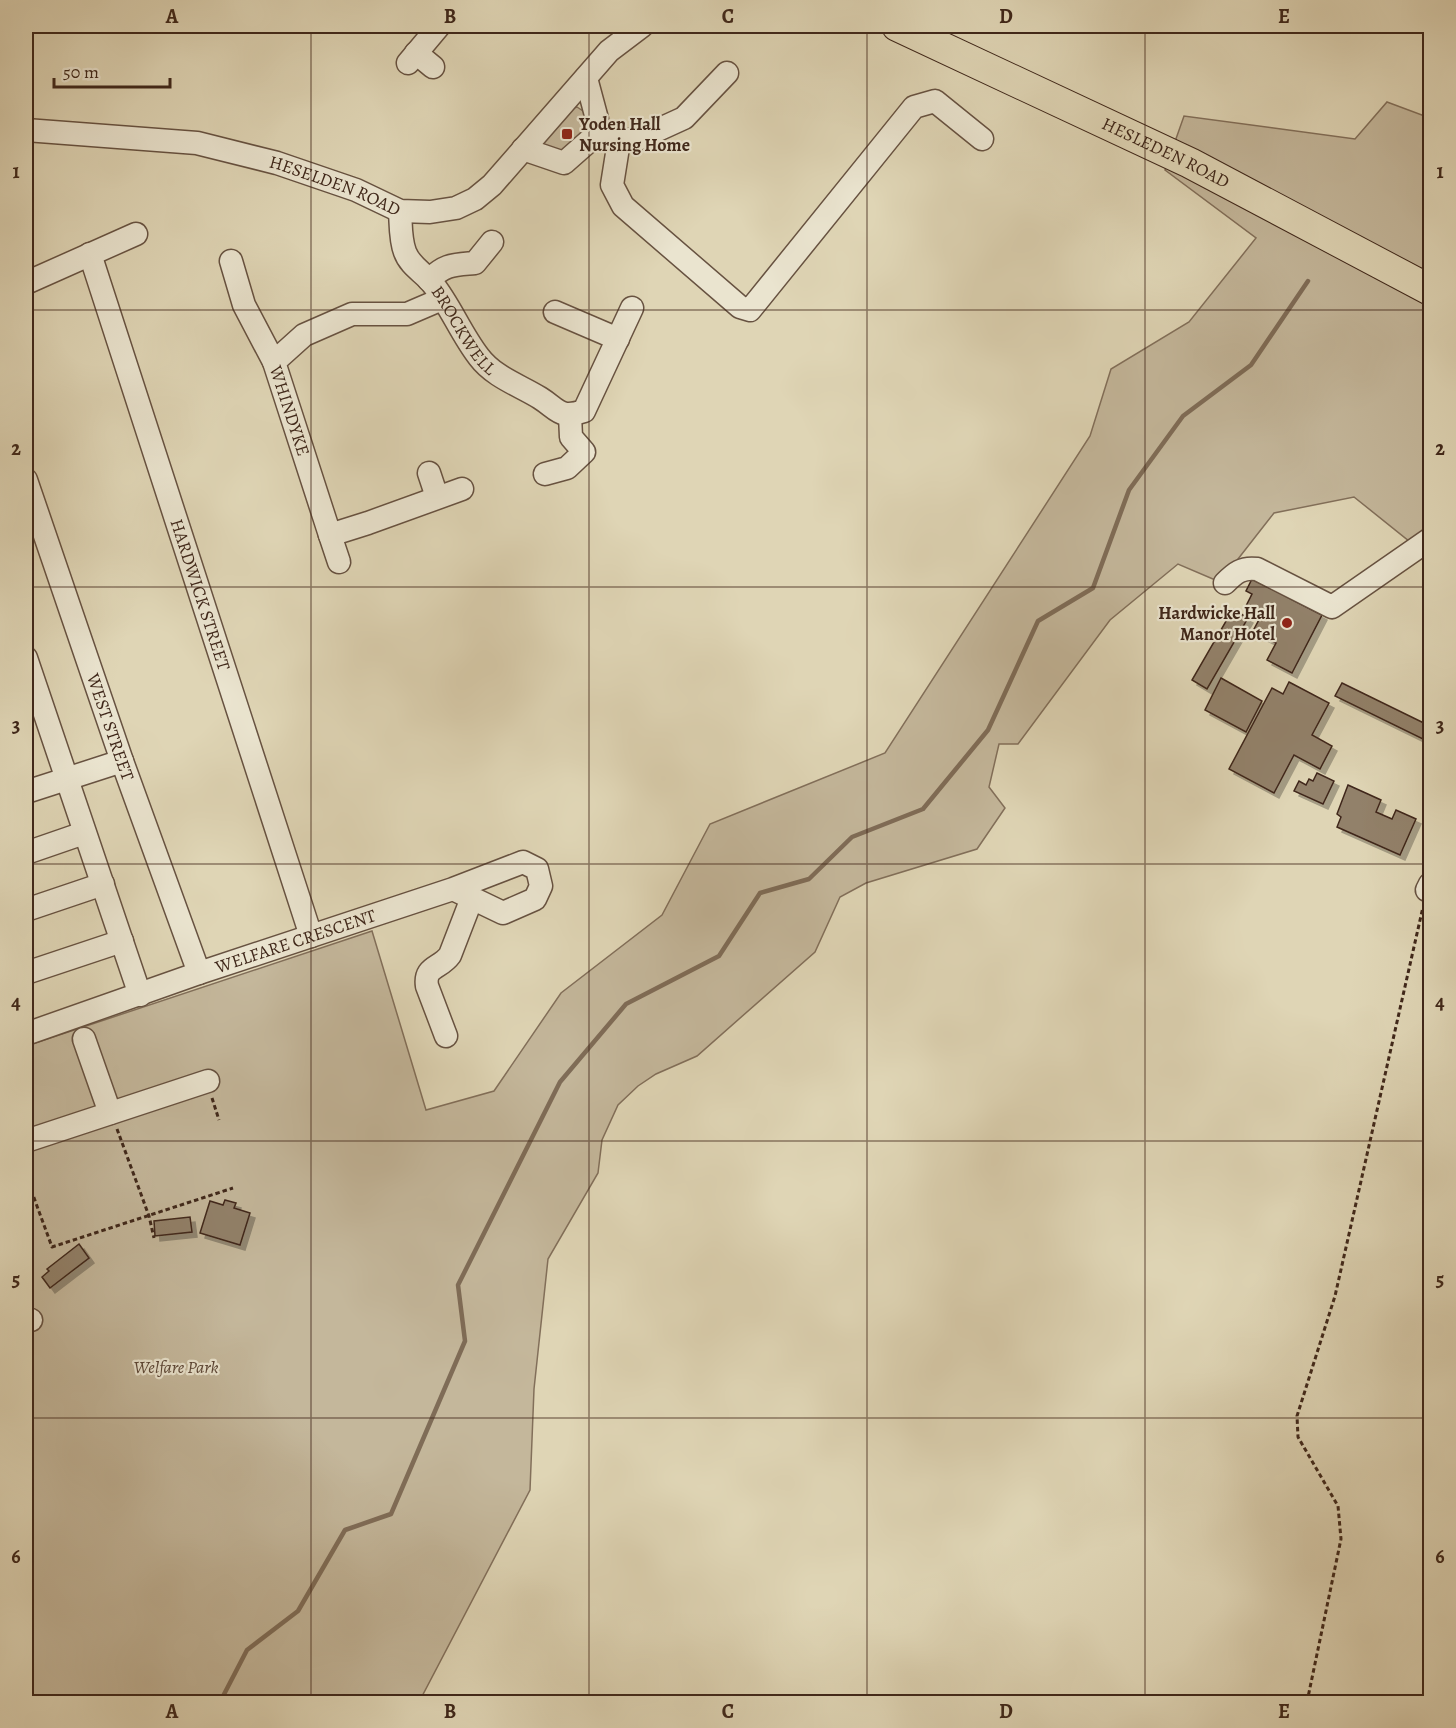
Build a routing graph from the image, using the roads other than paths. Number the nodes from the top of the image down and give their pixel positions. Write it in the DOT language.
graph roads {
  1 [pos="439,26"];
  2 [pos="642,26"];
  3 [pos="897,26"];
  4 [pos="419,61"];
  5 [pos="728,73"];
  6 [pos="586,78"];
  7 [pos="26,130"];
  8 [pos="608,137"];
  9 [pos="982,139"];
  10 [pos="523,149"];
  11 [pos="400,211"];
  12 [pos="136,234"];
  13 [pos="492,242"];
  14 [pos="90,254"];
  15 [pos="231,261"];
  16 [pos="429,280"];
  17 [pos="26,283"];
  18 [pos="1431,290"];
  19 [pos="442,299"];
  20 [pos="632,308"];
  21 [pos="555,312"];
  22 [pos="618,339"];
  23 [pos="274,362"];
  24 [pos="570,415"];
  25 [pos="429,473"];
  26 [pos="545,474"];
  27 [pos="26,480"];
  28 [pos="462,489"];
  29 [pos="437,497"];
  30 [pos="330,535"];
  31 [pos="1431,539"];
  32 [pos="339,562"];
  33 [pos="1225,583"];
  34 [pos="26,658"];
  35 [pos="122,761"];
  36 [pos="66,779"];
  37 [pos="26,792"];
  38 [pos="84,833"];
  39 [pos="26,853"];
  40 [pos="102,884"];
  41 [pos="26,910"];
  42 [pos="311,936"];
  43 [pos="122,941"];
  44 [pos="26,973"];
  45 [pos="199,973"];
  46 [pos="140,994"];
  47 [pos="26,1034"];
  48 [pos="446,1036"];
  49 [pos="84,1039"];
  50 [pos="208,1081"];
  51 [pos="113,1119"];
  52 [pos="26,1141"];
  1 -- 4 [label="street"];
  2 -- 6 [label="street, HESELDEN ROAD"];
  3 -- 18 [label="main road, HESLEDEN ROAD"];
  5 -- 8 [label="street"];
  6 -- 8 [label="street"];
  6 -- 10 [label="street, HESELDEN ROAD"];
  7 -- 11 [label="street, HESELDEN ROAD"];
  8 -- 9 [label="street"];
  8 -- 10 [label="street"];
  10 -- 11 [label="street, HESELDEN ROAD"];
  11 -- 16 [label="street, BROCKWELL"];
  12 -- 14 [label="street"];
  13 -- 16 [label="street"];
  14 -- 17 [label="street"];
  14 -- 42 [label="street, HARDWICK STREET"];
  15 -- 23 [label="street"];
  16 -- 19 [label="street, BROCKWELL"];
  19 -- 23 [label="street, WHINDYKE"];
  19 -- 24 [label="street, BROCKWELL"];
  20 -- 22 [label="street"];
  21 -- 22 [label="street"];
  22 -- 24 [label="street"];
  23 -- 30 [label="street, WHINDYKE"];
  24 -- 26 [label="street"];
  25 -- 29 [label="street"];
  27 -- 35 [label="street, WEST STREET"];
  28 -- 29 [label="street"];
  29 -- 30 [label="street"];
  30 -- 32 [label="street, WHINDYKE"];
  31 -- 33 [label="street"];
  34 -- 36 [label="street"];
  35 -- 36 [label="street"];
  35 -- 45 [label="street, WEST STREET"];
  36 -- 37 [label="street"];
  36 -- 38 [label="street"];
  38 -- 39 [label="street"];
  38 -- 40 [label="street"];
  40 -- 41 [label="street"];
  40 -- 43 [label="street"];
  42 -- 45 [label="street, WELFARE CRESCENT"];
  42 -- 48 [label="street, WELFARE CRESCENT"];
  43 -- 44 [label="street"];
  43 -- 46 [label="street"];
  45 -- 46 [label="street, WELFARE CRESCENT"];
  46 -- 47 [label="street, WELFARE CRESCENT"];
  49 -- 51 [label="street"];
  50 -- 51 [label="street"];
  51 -- 52 [label="street"];
}
